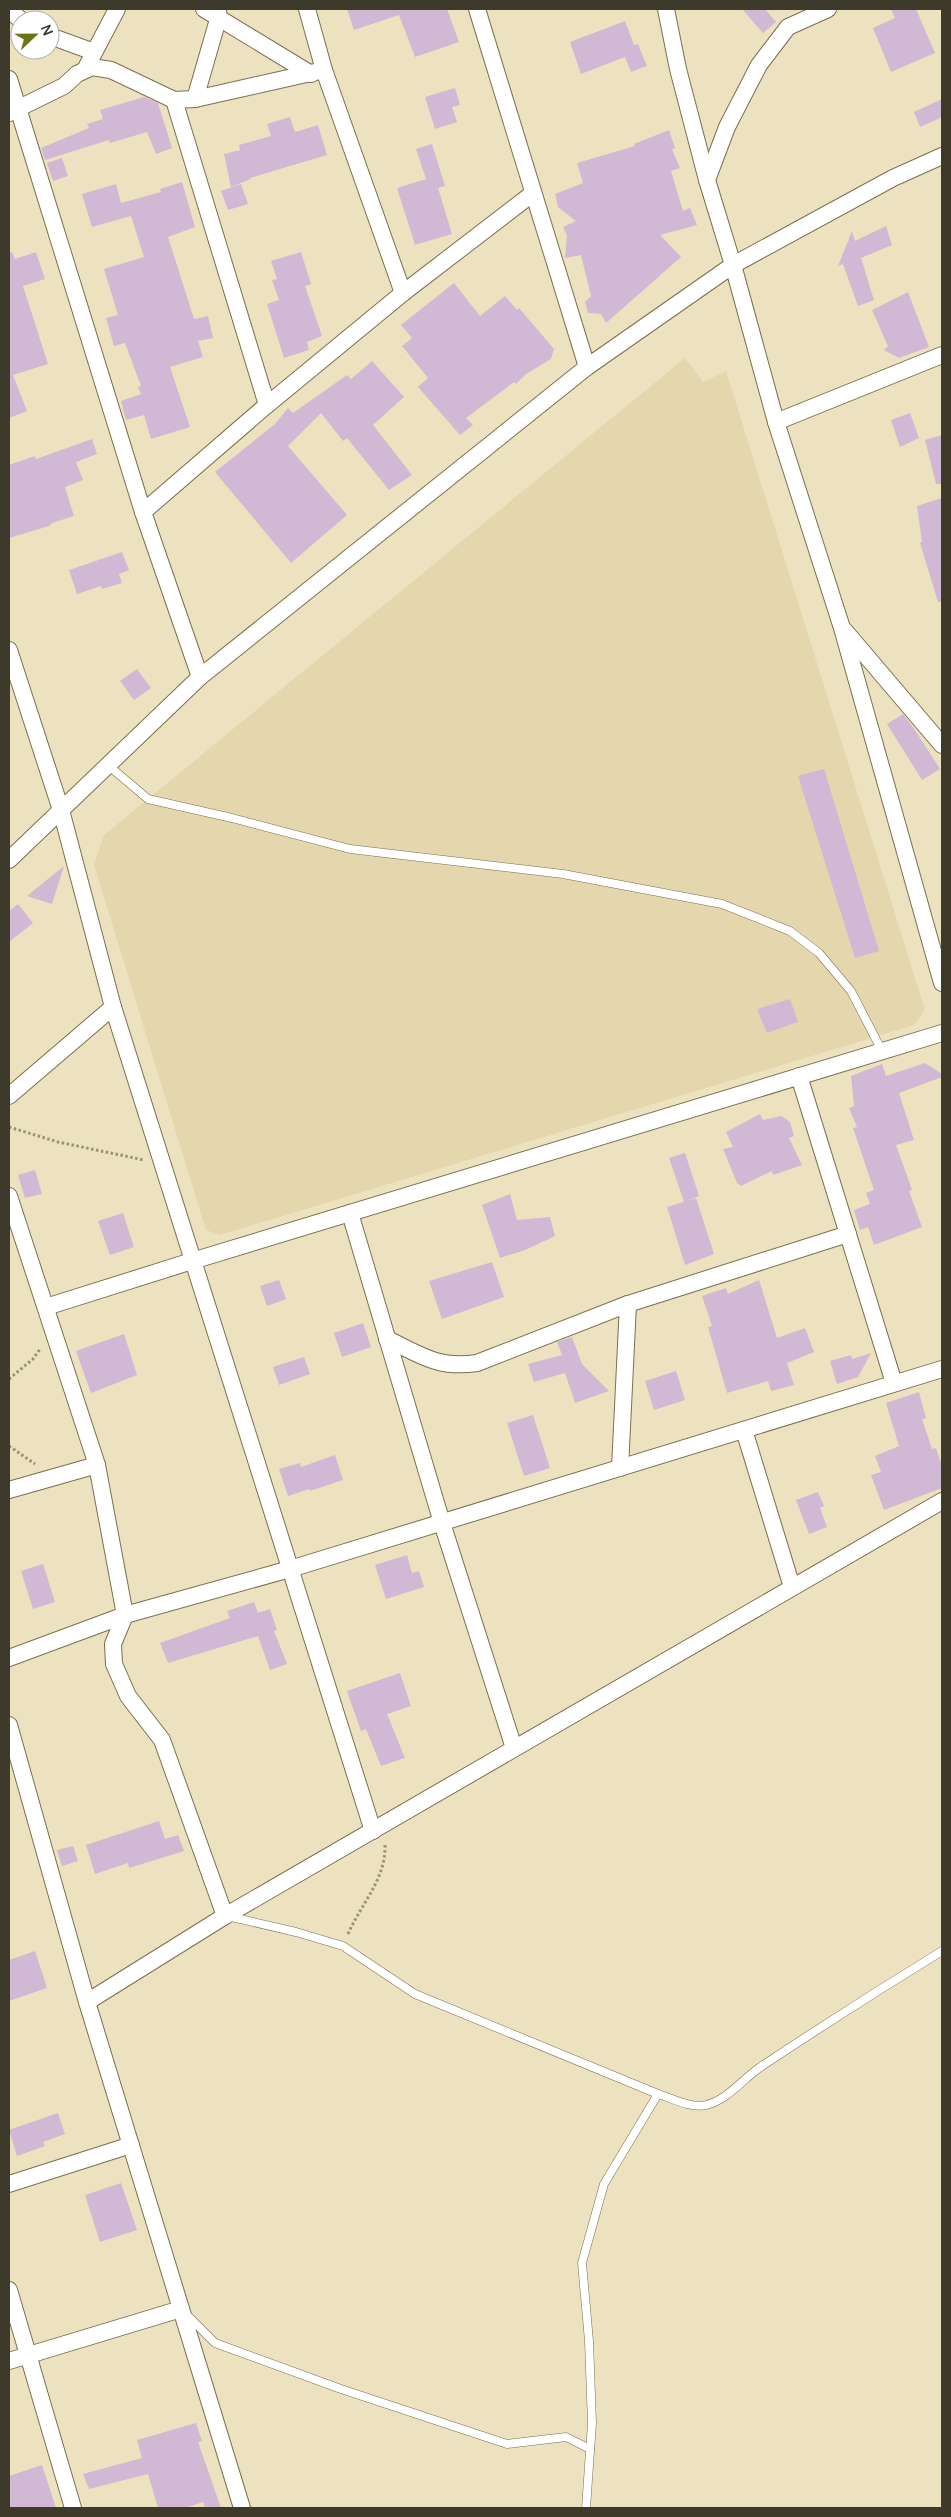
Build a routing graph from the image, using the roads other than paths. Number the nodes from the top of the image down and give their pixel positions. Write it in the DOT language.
graph roads {
  1 [pos="117,9"];
  2 [pos="204,9"];
  3 [pos="307,9"];
  4 [pos="477,9"];
  5 [pos="666,9"];
  6 [pos="828,9"];
  7 [pos="218,12"];
  8 [pos="60,40"];
  9 [pos="94,52"];
  10 [pos="86,68"];
  11 [pos="318,72"];
  12 [pos="9,79"];
  13 [pos="195,99"];
  14 [pos="174,100"];
  15 [pos="14,112"];
  16 [pos="942,156"];
  17 [pos="707,180"];
  18 [pos="532,194"];
  19 [pos="733,264"];
  20 [pos="403,293"];
  21 [pos="942,355"];
  22 [pos="586,366"];
  23 [pos="267,404"];
  24 [pos="776,422"];
  25 [pos="143,512"];
  26 [pos="842,628"];
  27 [pos="9,650"];
  28 [pos="200,677"];
  29 [pos="942,745"];
  30 [pos="109,766"];
  31 [pos="61,810"];
  32 [pos="9,860"];
  33 [pos="931,942"];
  34 [pos="942,963"];
  35 [pos="942,983"];
  36 [pos="113,1007"];
  37 [pos="942,1033"];
  38 [pos="882,1052"];
  39 [pos="800,1076"];
  40 [pos="9,1096"];
  41 [pos="9,1196"];
  42 [pos="350,1213"];
  43 [pos="848,1234"];
  44 [pos="192,1261"];
  45 [pos="628,1304"];
  46 [pos="46,1307"];
  47 [pos="387,1339"];
  48 [pos="942,1370"];
  49 [pos="894,1383"];
  50 [pos="744,1430"];
  51 [pos="97,1465"];
  52 [pos="620,1468"];
  53 [pos="9,1490"];
  54 [pos="942,1502"];
  55 [pos="442,1523"];
  56 [pos="290,1570"];
  57 [pos="792,1587"];
  58 [pos="126,1615"];
  59 [pos="9,1658"];
  60 [pos="9,1725"];
  61 [pos="514,1748"];
  62 [pos="378,1827"];
  63 [pos="226,1916"];
  64 [pos="942,1951"];
  65 [pos="87,2002"];
  66 [pos="658,2094"];
  67 [pos="131,2146"];
  68 [pos="9,2184"];
  69 [pos="9,2290"];
  70 [pos="181,2309"];
  71 [pos="29,2355"];
  72 [pos="9,2361"];
  73 [pos="590,2449"];
  74 [pos="73,2508"];
  75 [pos="242,2508"];
  76 [pos="586,2508"];
  1 -- 9 [label="street"];
  2 -- 7 [label="street"];
  3 -- 11 [label="street"];
  4 -- 18 [label="street"];
  5 -- 17 [label="street"];
  6 -- 17 [label="street"];
  7 -- 11 [label="street"];
  7 -- 13 [label="street"];
  8 -- 9 [label="street"];
  9 -- 10 [label="street"];
  10 -- 14 [label="street"];
  10 -- 15 [label="street"];
  11 -- 13 [label="street"];
  11 -- 20 [label="street"];
  12 -- 15 [label="street"];
  13 -- 14 [label="street"];
  14 -- 23 [label="street"];
  15 -- 25 [label="street"];
  16 -- 19 [label="street"];
  17 -- 19 [label="street"];
  18 -- 20 [label="street"];
  18 -- 22 [label="street"];
  19 -- 22 [label="street"];
  19 -- 24 [label="street"];
  20 -- 23 [label="street"];
  21 -- 24 [label="street"];
  22 -- 28 [label="street"];
  23 -- 25 [label="street"];
  24 -- 26 [label="street"];
  25 -- 28 [label="street"];
  26 -- 29 [label="street"];
  26 -- 33 [label="street"];
  27 -- 31 [label="street"];
  28 -- 30 [label="street"];
  30 -- 31 [label="street"];
  30 -- 38 [label="lane"];
  31 -- 32 [label="street"];
  31 -- 36 [label="street"];
  33 -- 34 [label="street"];
  33 -- 35 [label="street"];
  36 -- 40 [label="street"];
  36 -- 44 [label="street"];
  37 -- 38 [label="street"];
  38 -- 39 [label="street"];
  39 -- 42 [label="street"];
  39 -- 43 [label="street"];
  41 -- 46 [label="street"];
  42 -- 44 [label="street"];
  42 -- 47 [label="street"];
  43 -- 45 [label="street"];
  43 -- 49 [label="street"];
  44 -- 46 [label="street"];
  44 -- 56 [label="street"];
  45 -- 47 [label="street"];
  45 -- 52 [label="street"];
  46 -- 51 [label="street"];
  47 -- 55 [label="street"];
  48 -- 49 [label="street"];
  49 -- 50 [label="street"];
  50 -- 52 [label="street"];
  50 -- 57 [label="street"];
  51 -- 53 [label="street"];
  51 -- 58 [label="street"];
  52 -- 55 [label="street"];
  54 -- 57 [label="street"];
  55 -- 56 [label="street"];
  55 -- 61 [label="street"];
  56 -- 58 [label="street"];
  56 -- 62 [label="street"];
  57 -- 61 [label="street"];
  58 -- 59 [label="street"];
  58 -- 63 [label="street"];
  60 -- 65 [label="street"];
  61 -- 62 [label="street"];
  62 -- 63 [label="street"];
  63 -- 65 [label="street"];
  63 -- 66 [label="lane"];
  64 -- 66 [label="lane"];
  65 -- 67 [label="street"];
  66 -- 73 [label="lane"];
  67 -- 68 [label="street"];
  67 -- 70 [label="street"];
  69 -- 71 [label="street"];
  70 -- 71 [label="street"];
  70 -- 73 [label="lane"];
  70 -- 75 [label="street"];
  71 -- 72 [label="street"];
  71 -- 74 [label="street"];
  73 -- 76 [label="lane"];
}
